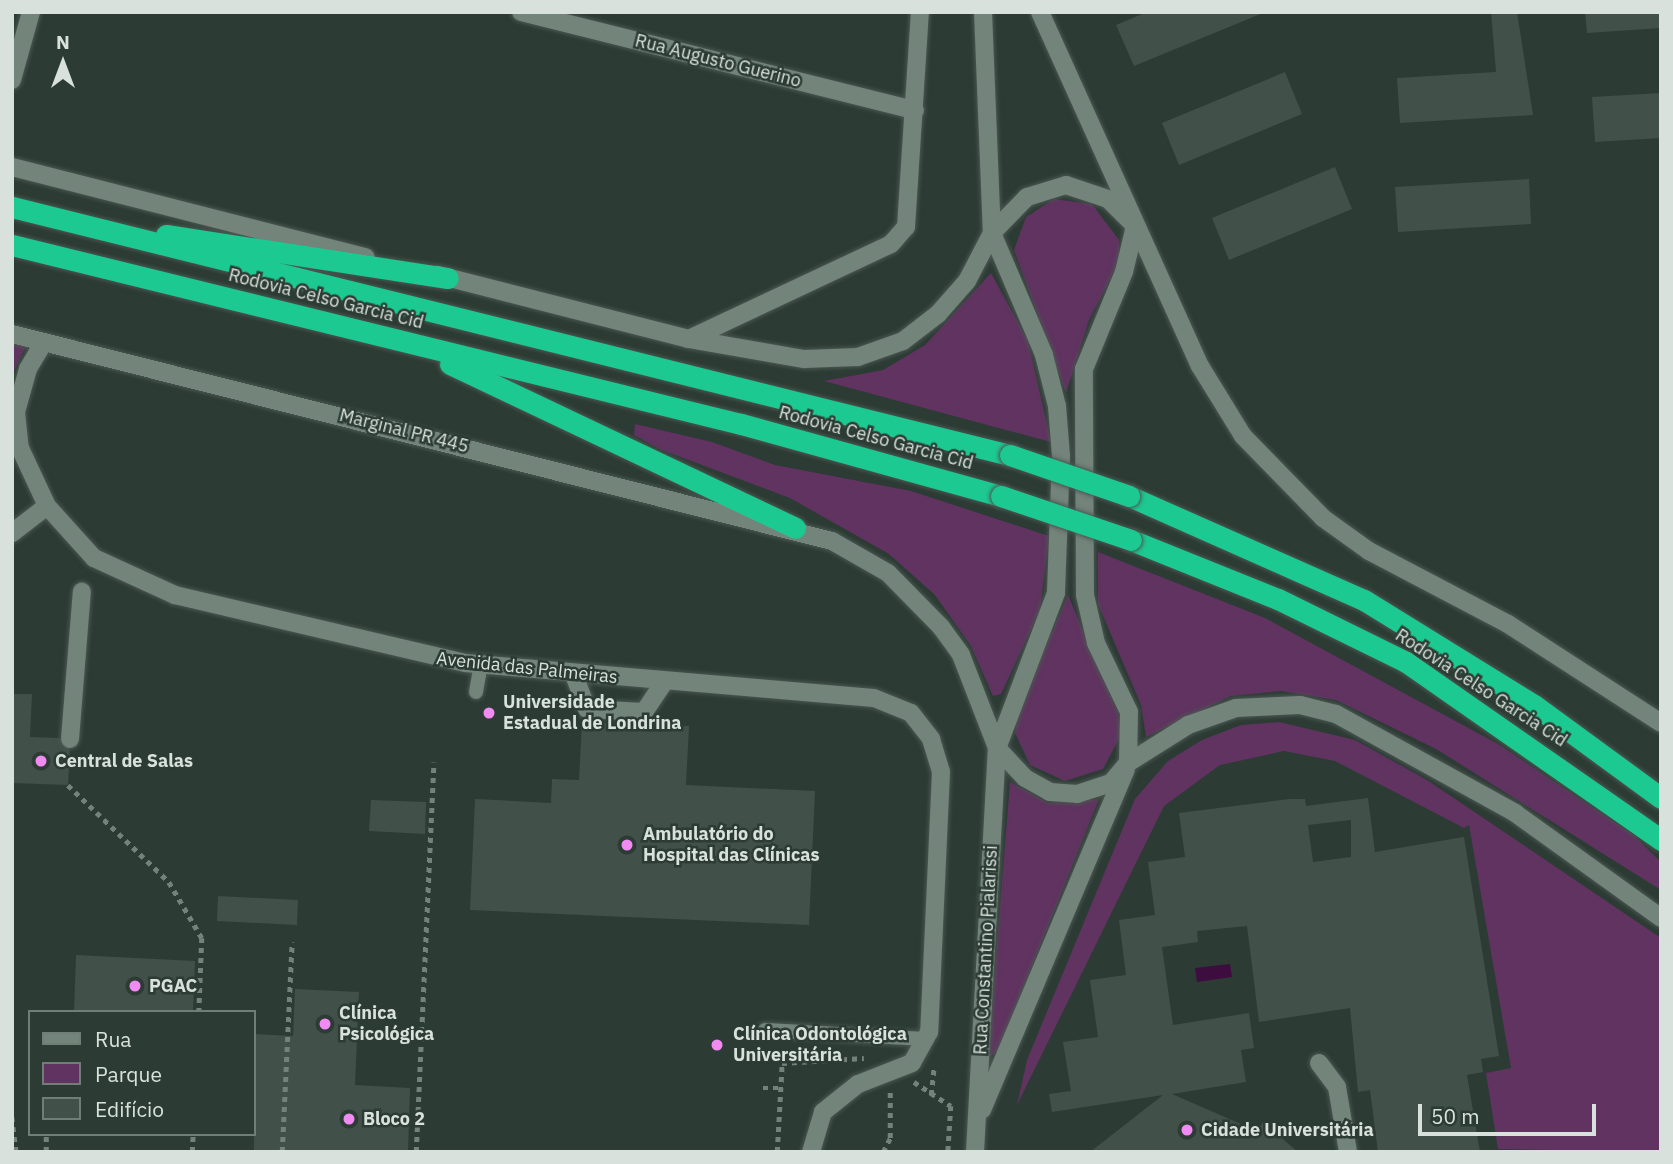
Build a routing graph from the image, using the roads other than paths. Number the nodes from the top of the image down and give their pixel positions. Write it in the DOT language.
graph roads {
  1 [pos="31,12"];
  2 [pos="521,12"];
  3 [pos="920,12"];
  4 [pos="982,12"];
  5 [pos="1040,12"];
  6 [pos="12,80"];
  7 [pos="915,110"];
  8 [pos="12,167"];
  9 [pos="12,208"];
  10 [pos="40,215"];
  11 [pos="1135,226"];
  12 [pos="992,233"];
  13 [pos="12,245"];
  14 [pos="448,278"];
  15 [pos="12,334"];
  16 [pos="688,340"];
  17 [pos="397,341"];
  18 [pos="44,342"];
  19 [pos="16,449"];
  20 [pos="47,506"];
  21 [pos="795,528"];
  22 [pos="12,533"];
  23 [pos="82,591"];
  24 [pos="481,665"];
  25 [pos="574,675"];
  26 [pos="664,682"];
  27 [pos="476,692"];
  28 [pos="1661,723"];
  29 [pos="70,739"];
  30 [pos="997,748"];
  31 [pos="1128,763"];
  32 [pos="1661,799"];
  33 [pos="1661,840"];
  34 [pos="1661,918"];
  35 [pos="765,1030"];
  36 [pos="927,1039"];
  37 [pos="1318,1063"];
  38 [pos="977,1120"];
  39 [pos="811,1152"];
  40 [pos="975,1152"];
  41 [pos="1348,1152"];
  1 -- 6 [label="street"];
  2 -- 7 [label="street, Rua Augusto Guerino"];
  3 -- 7 [label="street"];
  4 -- 12 [label="street"];
  5 -- 11 [label="street"];
  7 -- 16 [label="street"];
  8 -- 14 [label="street"];
  9 -- 10 [label="highway, Rodovia Celso Garcia Cid"];
  10 -- 14 [label="highway"];
  10 -- 32 [label="highway, Rodovia Celso Garcia Cid, bridge"];
  11 -- 12 [label="street"];
  11 -- 28 [label="street"];
  11 -- 31 [label="street"];
  12 -- 16 [label="street"];
  12 -- 30 [label="street"];
  13 -- 17 [label="highway, Rodovia Celso Garcia Cid"];
  14 -- 16 [label="street"];
  15 -- 18 [label="street, Marginal PR 445"];
  17 -- 21 [label="highway"];
  17 -- 33 [label="highway, Rodovia Celso Garcia Cid, bridge"];
  18 -- 19 [label="street"];
  18 -- 21 [label="street, Marginal PR 445"];
  19 -- 20 [label="street, Avenida das Palmeiras"];
  20 -- 22 [label="street"];
  20 -- 24 [label="street, Avenida das Palmeiras"];
  21 -- 30 [label="street, Marginal PR 445"];
  23 -- 29 [label="street"];
  24 -- 25 [label="street, Avenida das Palmeiras"];
  24 -- 27 [label="lane"];
  25 -- 26 [label="street, Avenida das Palmeiras"];
  25 -- 26 [label="street"];
  26 -- 36 [label="street, Avenida das Palmeiras"];
  30 -- 31 [label="street"];
  30 -- 38 [label="street, Rua Constantino Pialarissi"];
  31 -- 34 [label="street"];
  31 -- 38 [label="street"];
  35 -- 36 [label="lane"];
  36 -- 39 [label="street"];
  37 -- 41 [label="street"];
  38 -- 40 [label="street, Rua Constantino Pialarissi"];
}
